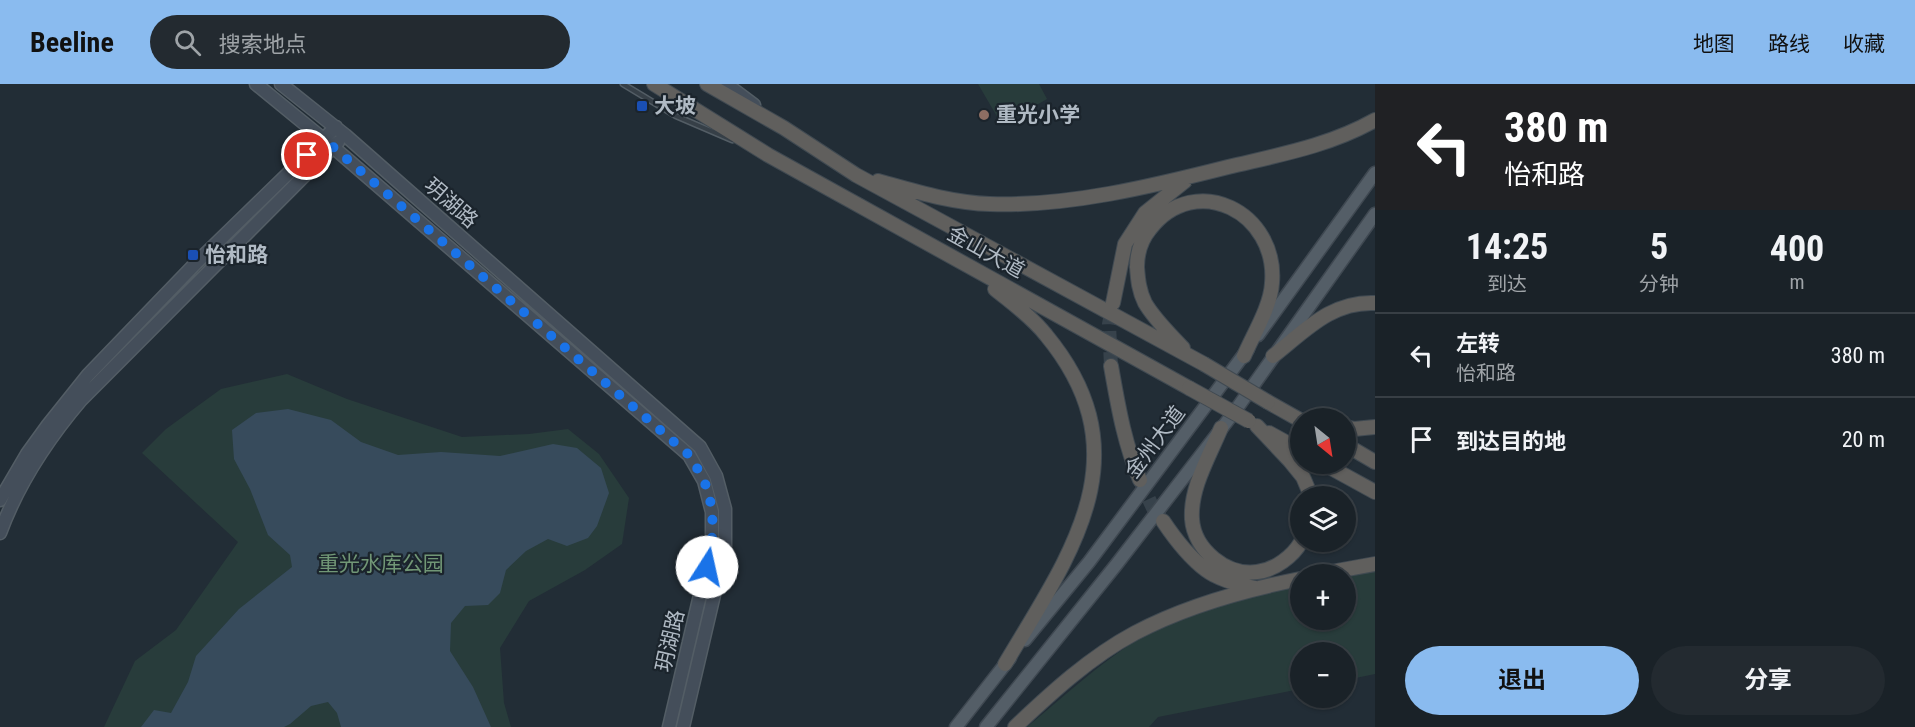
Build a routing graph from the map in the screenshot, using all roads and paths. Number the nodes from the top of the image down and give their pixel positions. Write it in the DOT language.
graph roads {
  1 [pos="256,84"];
  2 [pos="281,84"];
  3 [pos="623,84"];
  4 [pos="654,84"];
  5 [pos="707,84"];
  6 [pos="726,84"];
  7 [pos="1375,120"];
  8 [pos="784,128"];
  9 [pos="340,131"];
  10 [pos="328,143"];
  11 [pos="768,155"];
  12 [pos="1375,173"];
  13 [pos="856,175"];
  14 [pos="1192,176"];
  15 [pos="1375,214"];
  16 [pos="971,268"];
  17 [pos="1113,303"];
  18 [pos="1375,303"];
  19 [pos="1244,356"];
  20 [pos="1273,356"];
  21 [pos="1199,361"];
  22 [pos="1111,366"];
  23 [pos="1273,405"];
  24 [pos="1290,411"];
  25 [pos="1290,414"];
  26 [pos="1253,424"];
  27 [pos="1375,427"];
  28 [pos="1221,428"];
  29 [pos="1356,429"];
  30 [pos="1290,444"];
  31 [pos="1356,452"];
  32 [pos="1375,462"];
  33 [pos="1342,474"];
  34 [pos="1140,480"];
  35 [pos="1307,486"];
  36 [pos="1375,492"];
  37 [pos="0,500"];
  38 [pos="1162,521"];
  39 [pos="0,533"];
  40 [pos="1293,552"];
  41 [pos="1375,564"];
  42 [pos="1356,567"];
  43 [pos="1290,581"];
  44 [pos="1254,588"];
  45 [pos="1005,664"];
  46 [pos="669,727"];
  47 [pos="683,727"];
  48 [pos="956,727"];
  49 [pos="986,727"];
  50 [pos="1015,727"];
  1 -- 10 [label="main road, 玥湖路"];
  2 -- 9 [label="main road, 玥湖路"];
  3 -- 11 [label="lane"];
  4 -- 11 [label="highway, 金山大道"];
  5 -- 8 [label="highway, 金山大道"];
  6 -- 8 [label="main road"];
  7 -- 14 [label="highway"];
  8 -- 13 [label="highway, 金山大道"];
  9 -- 10 [label="main road"];
  9 -- 47 [label="main road, 玥湖路"];
  10 -- 37 [label="main road"];
  10 -- 39 [label="main road"];
  10 -- 46 [label="main road, 玥湖路"];
  11 -- 16 [label="highway, 金山大道"];
  12 -- 19 [label="main road, 金州大道"];
  13 -- 14 [label="highway"];
  13 -- 21 [label="highway, 金山大道"];
  14 -- 17 [label="highway"];
  15 -- 20 [label="main road, 金州大道"];
  16 -- 26 [label="highway, 金山大道, bridge"];
  16 -- 45 [label="highway"];
  18 -- 20 [label="highway"];
  19 -- 21 [label="highway"];
  19 -- 45 [label="main road, 金州大道"];
  20 -- 28 [label="main road, 金州大道"];
  21 -- 23 [label="highway, 金山大道, bridge"];
  22 -- 34 [label="highway"];
  23 -- 24 [label="highway"];
  23 -- 25 [label="highway, 金山大道"];
  26 -- 30 [label="highway, 金山大道"];
  26 -- 35 [label="highway"];
  27 -- 29 [label="highway"];
  28 -- 40 [label="highway"];
  28 -- 49 [label="main road, 金州大道"];
  31 -- 32 [label="highway"];
  33 -- 36 [label="highway"];
  38 -- 44 [label="highway"];
  41 -- 42 [label="highway"];
  43 -- 44 [label="highway"];
  44 -- 50 [label="highway"];
  45 -- 48 [label="main road, 金州大道"];
}
